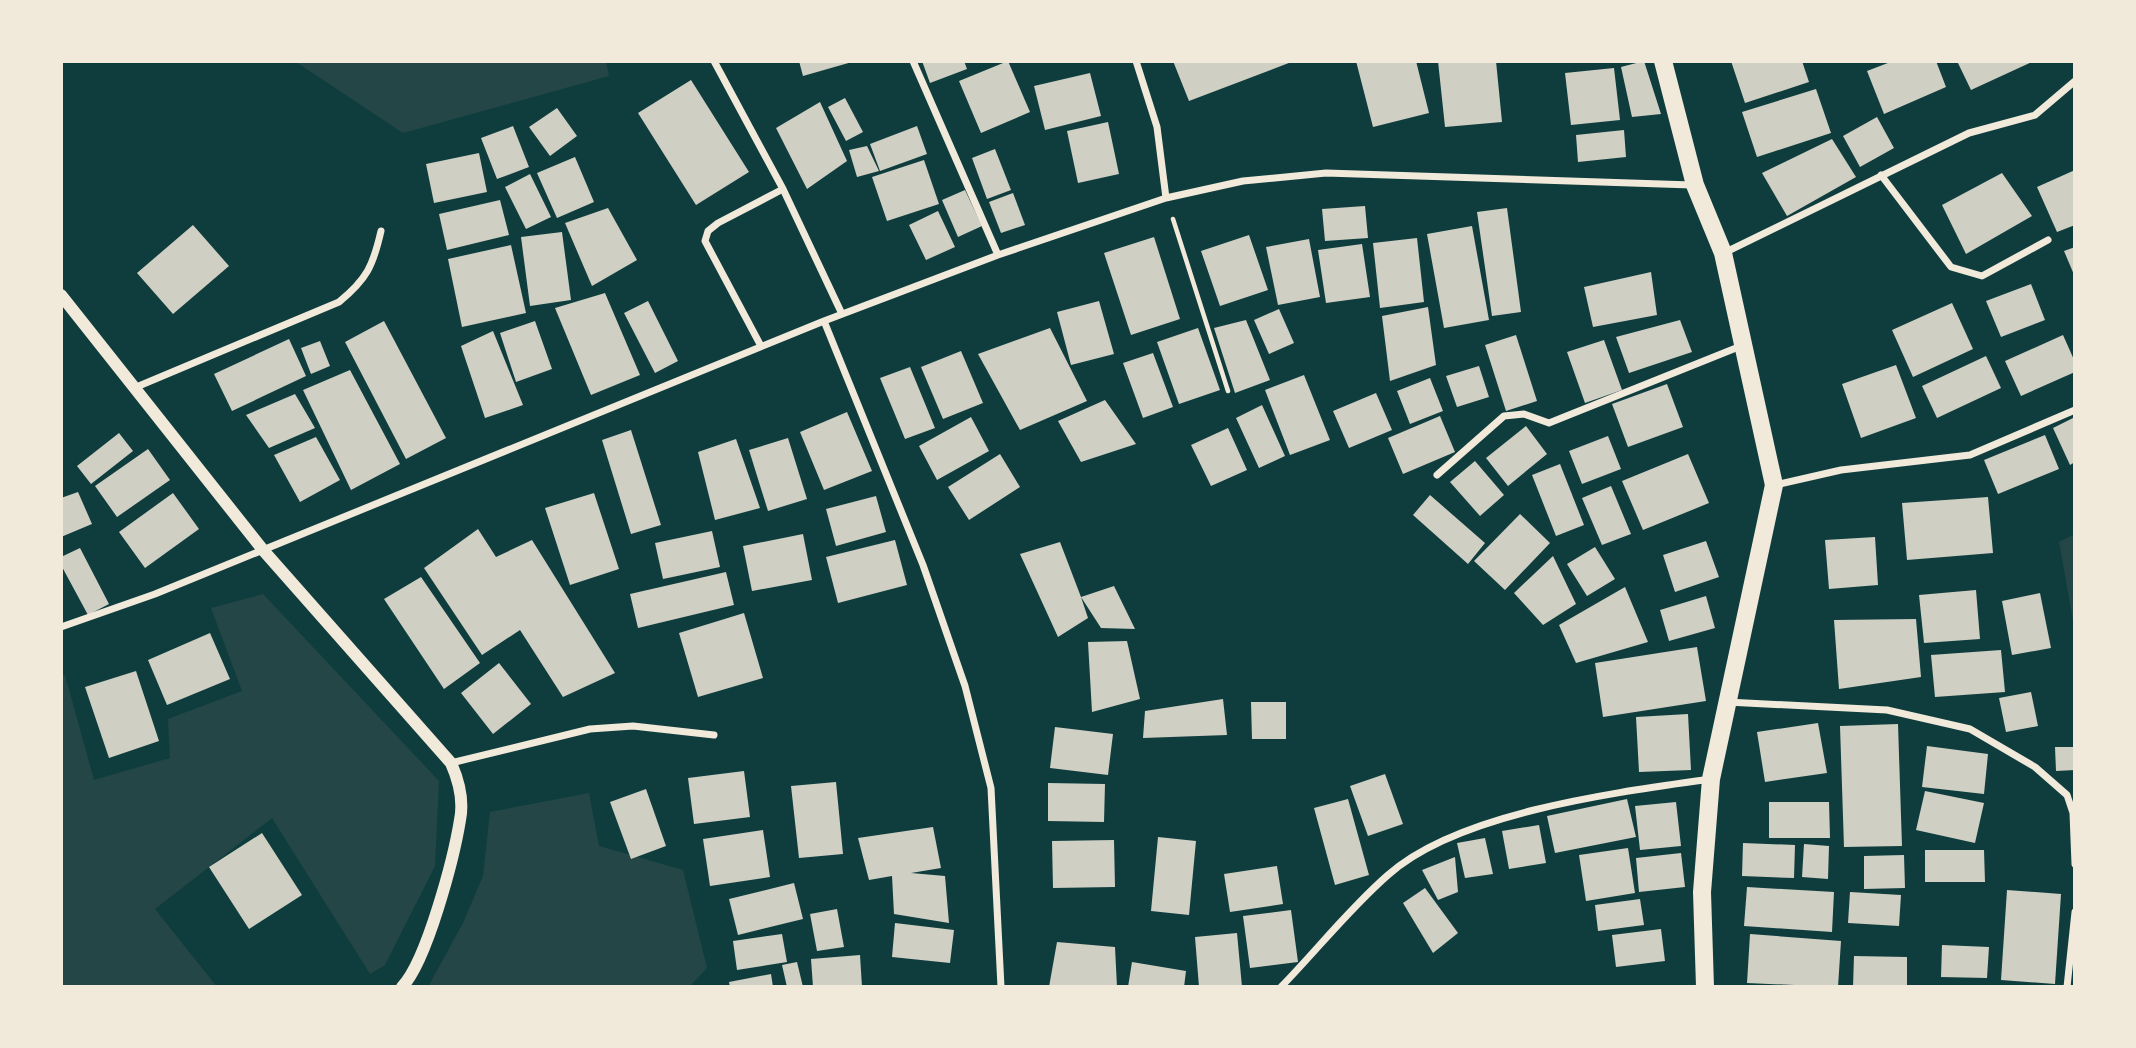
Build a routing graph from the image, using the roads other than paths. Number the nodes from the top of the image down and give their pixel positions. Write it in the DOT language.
graph roads {
  1 [pos="715,61"];
  2 [pos="913,61"];
  3 [pos="1136,61"];
  4 [pos="1664,61"];
  5 [pos="2075,81"];
  6 [pos="1881,175"];
  7 [pos="1695,185"];
  8 [pos="783,189"];
  9 [pos="1166,198"];
  10 [pos="382,231"];
  11 [pos="2048,240"];
  12 [pos="1723,253"];
  13 [pos="998,255"];
  14 [pos="61,295"];
  15 [pos="842,314"];
  16 [pos="824,321"];
  17 [pos="761,346"];
  18 [pos="1741,346"];
  19 [pos="134,388"];
  20 [pos="2075,410"];
  21 [pos="1437,475"];
  22 [pos="1774,485"];
  23 [pos="263,550"];
  24 [pos="61,626"];
  25 [pos="1726,702"];
  26 [pos="714,735"];
  27 [pos="451,763"];
  28 [pos="1711,779"];
  29 [pos="2071,793"];
  30 [pos="2075,864"];
  31 [pos="2075,912"];
  32 [pos="402,987"];
  33 [pos="1001,987"];
  34 [pos="1281,987"];
  35 [pos="1705,987"];
  36 [pos="2067,987"];
  1 -- 8 [label="street"];
  2 -- 13 [label="street"];
  3 -- 9 [label="street"];
  4 -- 7 [label="main road"];
  5 -- 6 [label="street"];
  6 -- 11 [label="street"];
  6 -- 12 [label="street"];
  7 -- 9 [label="street"];
  7 -- 12 [label="main road"];
  8 -- 15 [label="street"];
  8 -- 17 [label="street"];
  9 -- 13 [label="street"];
  10 -- 19 [label="street"];
  12 -- 18 [label="main road"];
  13 -- 15 [label="street"];
  14 -- 19 [label="street"];
  15 -- 16 [label="street"];
  16 -- 17 [label="street"];
  16 -- 33 [label="street"];
  17 -- 23 [label="street"];
  18 -- 21 [label="street"];
  18 -- 22 [label="main road"];
  19 -- 23 [label="street"];
  20 -- 22 [label="street"];
  22 -- 25 [label="main road"];
  23 -- 24 [label="street"];
  23 -- 27 [label="street"];
  25 -- 28 [label="main road"];
  25 -- 29 [label="street"];
  26 -- 27 [label="street"];
  27 -- 32 [label="street"];
  28 -- 34 [label="street"];
  28 -- 35 [label="main road"];
  29 -- 30 [label="street"];
  31 -- 36 [label="street"];
}
